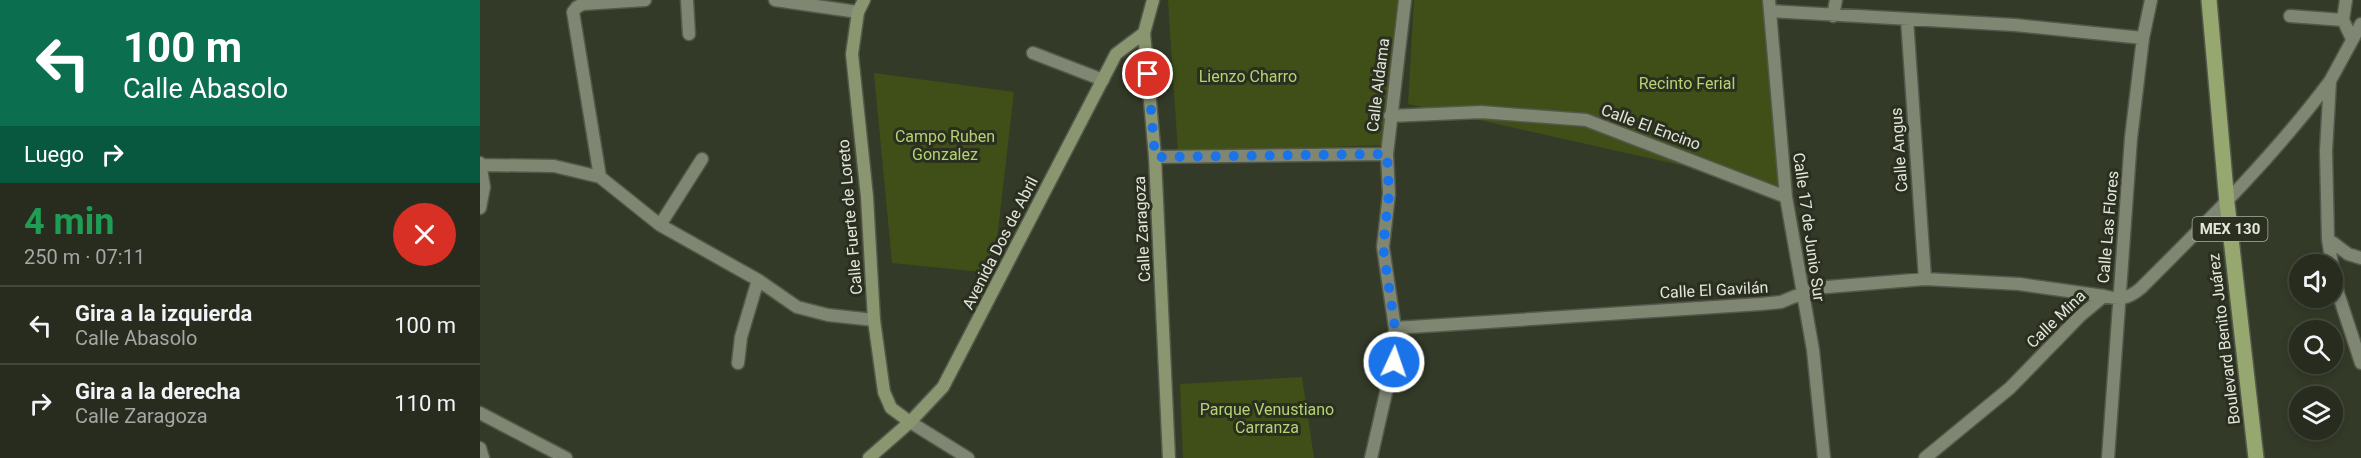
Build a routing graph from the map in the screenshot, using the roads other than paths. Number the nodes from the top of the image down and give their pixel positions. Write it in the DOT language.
graph roads {
  1 [pos="645,0"];
  2 [pos="687,0"];
  3 [pos="775,0"];
  4 [pos="864,0"];
  5 [pos="1153,0"];
  6 [pos="1405,0"];
  7 [pos="1836,0"];
  8 [pos="2151,0"];
  9 [pos="2209,0"];
  10 [pos="2346,0"];
  11 [pos="1769,5"];
  12 [pos="858,12"];
  13 [pos="1833,16"];
  14 [pos="2290,16"];
  15 [pos="1906,19"];
  16 [pos="2343,20"];
  17 [pos="2361,24"];
  18 [pos="1144,33"];
  19 [pos="689,34"];
  20 [pos="2143,38"];
  21 [pos="2356,41"];
  22 [pos="1034,54"];
  23 [pos="1103,80"];
  24 [pos="2330,81"];
  25 [pos="1390,116"];
  26 [pos="1387,154"];
  27 [pos="1155,157"];
  28 [pos="702,159"];
  29 [pos="481,164"];
  30 [pos="600,177"];
  31 [pos="1786,197"];
  32 [pos="2226,202"];
  33 [pos="480,208"];
  34 [pos="660,225"];
  35 [pos="2328,239"];
  36 [pos="2330,254"];
  37 [pos="2361,258"];
  38 [pos="1924,279"];
  39 [pos="758,280"];
  40 [pos="1801,294"];
  41 [pos="2104,296"];
  42 [pos="2119,299"];
  43 [pos="2343,308"];
  44 [pos="874,320"];
  45 [pos="1395,328"];
  46 [pos="738,363"];
  47 [pos="2361,363"];
  48 [pos="480,412"];
  49 [pos="910,422"];
  50 [pos="480,448"];
  51 [pos="483,458"];
  52 [pos="566,458"];
  53 [pos="869,458"];
  54 [pos="968,458"];
  55 [pos="1169,458"];
  56 [pos="1371,458"];
  57 [pos="1824,458"];
  58 [pos="1925,458"];
  59 [pos="2108,458"];
  60 [pos="2256,458"];
  1 -- 30 [label="street"];
  2 -- 19 [label="street"];
  3 -- 12 [label="street"];
  4 -- 12 [label="street, Calle Fuerte de Loreto"];
  5 -- 18 [label="street, Calle Zaragoza"];
  6 -- 25 [label="street, Calle Aldama"];
  7 -- 13 [label="street"];
  8 -- 20 [label="street, Calle Las Flores"];
  9 -- 32 [label="main road, Boulevard Benito Juárez / MEX 130"];
  10 -- 16 [label="street"];
  11 -- 13 [label="street"];
  11 -- 31 [label="street, Calle 17 de Junio Sur"];
  12 -- 44 [label="street, Calle Fuerte de Loreto"];
  13 -- 15 [label="street"];
  14 -- 16 [label="street"];
  15 -- 20 [label="street"];
  15 -- 38 [label="street, Calle Angus"];
  16 -- 21 [label="street"];
  17 -- 21 [label="street"];
  18 -- 23 [label="street, Avenida Dos de Abril"];
  18 -- 27 [label="street, Calle Zaragoza"];
  20 -- 42 [label="street, Calle Las Flores"];
  21 -- 24 [label="street"];
  22 -- 23 [label="street"];
  23 -- 49 [label="street, Avenida Dos de Abril"];
  24 -- 32 [label="street"];
  24 -- 35 [label="street"];
  25 -- 26 [label="street, Calle Aldama"];
  25 -- 31 [label="street, Calle El Encino"];
  26 -- 27 [label="street"];
  26 -- 45 [label="street, Calle Aldama"];
  27 -- 55 [label="street, Calle Zaragoza"];
  28 -- 34 [label="street"];
  29 -- 30 [label="street"];
  29 -- 33 [label="street"];
  30 -- 34 [label="street"];
  31 -- 40 [label="street, Calle 17 de Junio Sur"];
  32 -- 42 [label="street"];
  32 -- 60 [label="main road, Boulevard Benito Juárez / MEX 130"];
  34 -- 39 [label="street"];
  35 -- 36 [label="street"];
  35 -- 37 [label="street"];
  38 -- 40 [label="street, Calle El Gavilán"];
  38 -- 41 [label="street, Calle El Gavilán"];
  39 -- 44 [label="street"];
  39 -- 46 [label="street"];
  40 -- 45 [label="street, Calle El Gavilán"];
  40 -- 57 [label="street, Calle 17 de Junio Sur"];
  41 -- 42 [label="street, Calle Mina"];
  41 -- 58 [label="street, Calle Mina"];
  42 -- 59 [label="street, Calle Las Flores"];
  43 -- 47 [label="street"];
  44 -- 49 [label="street, Calle Fuerte de Loreto"];
  45 -- 56 [label="street, Calle Aldama"];
  48 -- 52 [label="street"];
  49 -- 53 [label="street, Avenida Dos de Abril"];
  49 -- 54 [label="street"];
  50 -- 51 [label="street"];
}
